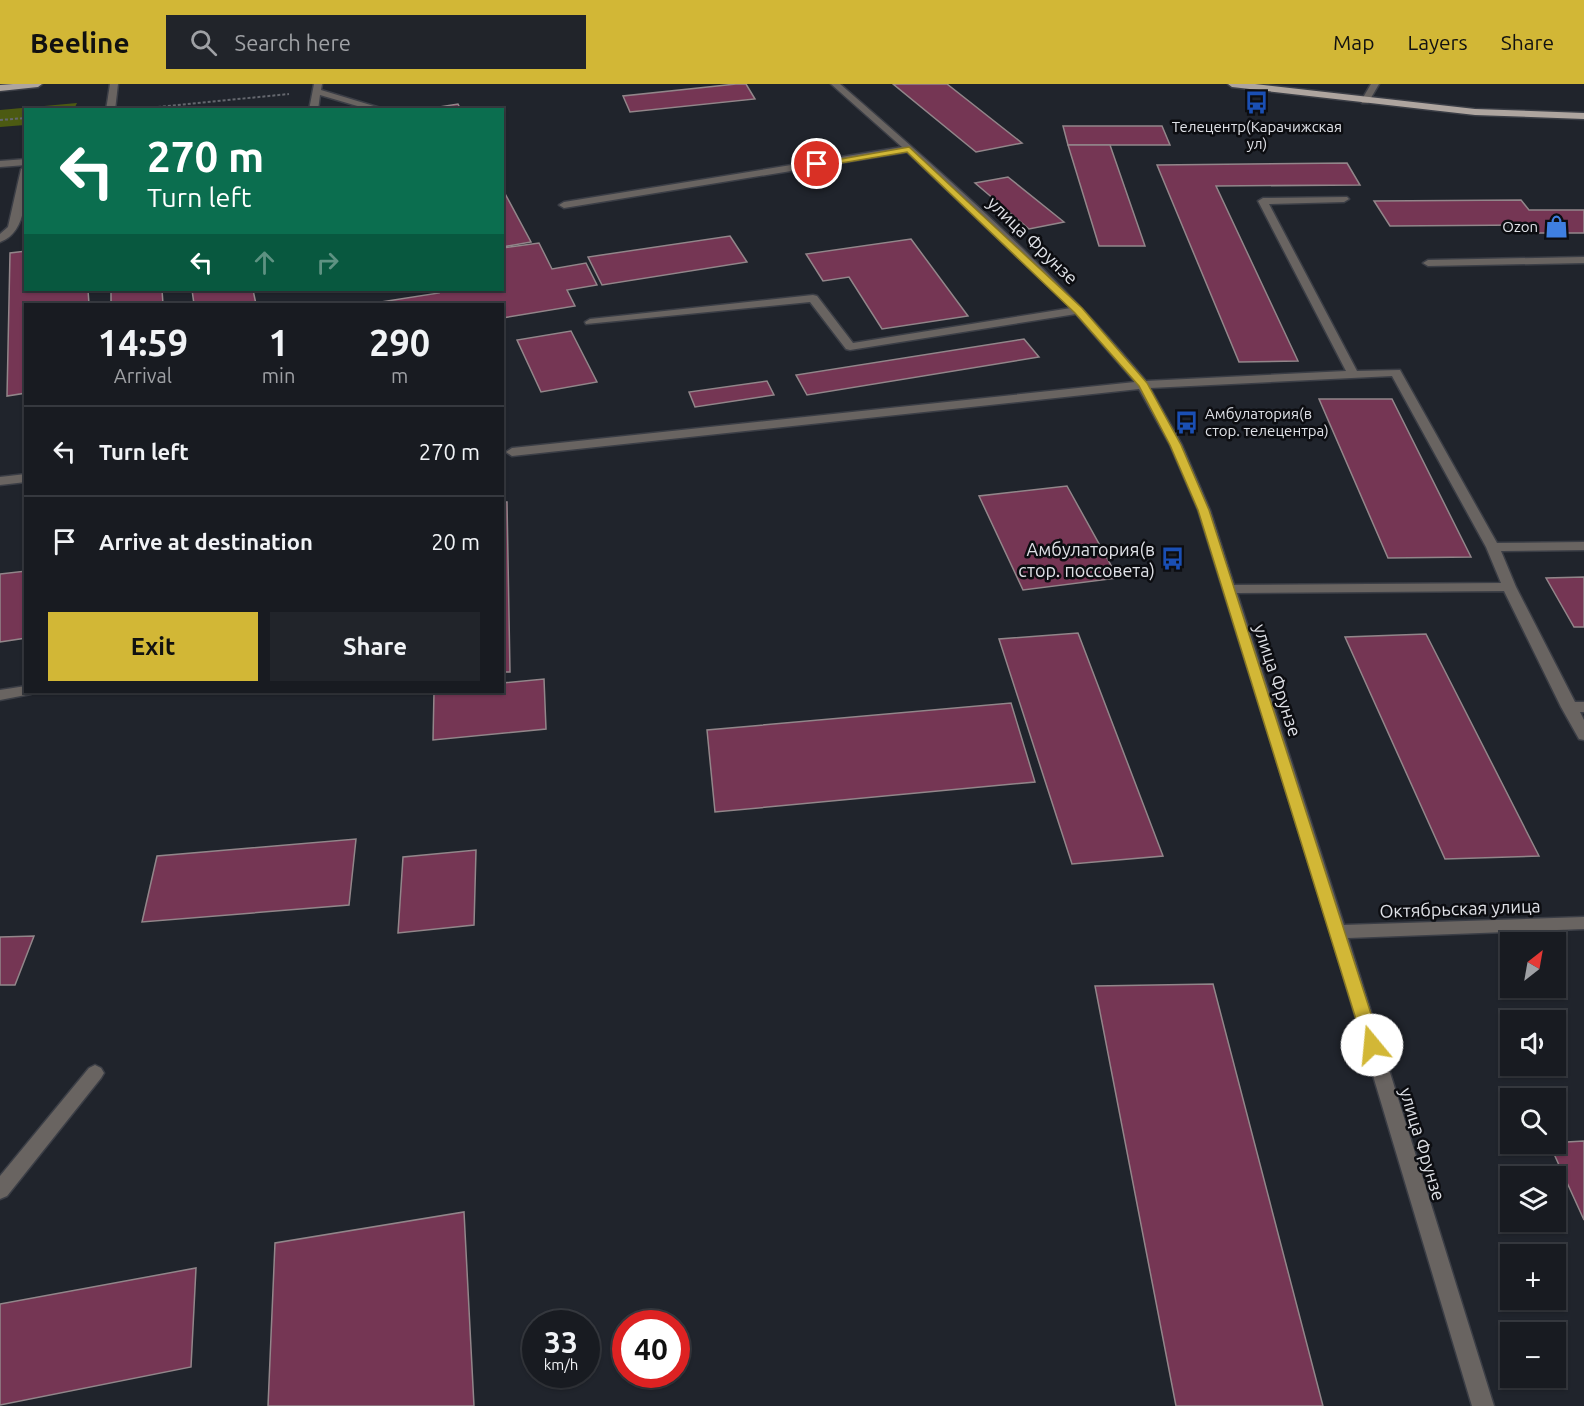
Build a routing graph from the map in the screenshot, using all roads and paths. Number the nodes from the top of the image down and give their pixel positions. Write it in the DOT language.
graph roads {
  1 [pos="38,84"];
  2 [pos="114,84"];
  3 [pos="835,84"];
  4 [pos="1232,84"];
  5 [pos="1375,84"];
  6 [pos="0,88"];
  7 [pos="317,88"];
  8 [pos="1365,101"];
  9 [pos="110,108"];
  10 [pos="148,108"];
  11 [pos="313,108"];
  12 [pos="377,108"];
  13 [pos="24,118"];
  14 [pos="1583,118"];
  15 [pos="0,120"];
  16 [pos="909,149"];
  17 [pos="24,162"];
  18 [pos="0,164"];
  19 [pos="24,178"];
  20 [pos="1344,199"];
  21 [pos="564,205"];
  22 [pos="0,239"];
  23 [pos="1584,260"];
  24 [pos="1428,263"];
  25 [pos="1079,310"];
  26 [pos="590,322"];
  27 [pos="1353,373"];
  28 [pos="1143,385"];
  29 [pos="512,452"];
  30 [pos="24,478"];
  31 [pos="0,482"];
  32 [pos="1584,546"];
  33 [pos="1493,547"];
  34 [pos="1509,588"];
  35 [pos="1228,589"];
  36 [pos="24,691"];
  37 [pos="0,695"];
  38 [pos="1584,706"];
  39 [pos="1568,707"];
  40 [pos="1584,735"];
  41 [pos="1584,923"];
  42 [pos="1338,932"];
  43 [pos="95,1073"];
  44 [pos="0,1190"];
  45 [pos="1483,1406"];
  1 -- 6 [label="main road"];
  2 -- 9 [label="street"];
  3 -- 16 [label="street, улица Фрунзе"];
  4 -- 8 [label="main road"];
  5 -- 8 [label="street"];
  7 -- 10 [label="path"];
  7 -- 11 [label="street"];
  7 -- 12 [label="street"];
  8 -- 14 [label="main road"];
  13 -- 15 [label="path"];
  16 -- 21 [label="street"];
  16 -- 25 [label="street, улица Фрунзе"];
  17 -- 18 [label="street"];
  19 -- 22 [label="street"];
  20 -- 27 [label="street"];
  23 -- 24 [label="street"];
  25 -- 26 [label="street"];
  25 -- 28 [label="street, улица Фрунзе"];
  27 -- 28 [label="street"];
  27 -- 33 [label="street"];
  28 -- 29 [label="street"];
  28 -- 35 [label="street, улица Фрунзе"];
  30 -- 31 [label="street"];
  32 -- 33 [label="street"];
  33 -- 34 [label="street"];
  34 -- 35 [label="street"];
  34 -- 39 [label="street"];
  35 -- 42 [label="street, улица Фрунзе"];
  36 -- 37 [label="street"];
  38 -- 39 [label="street"];
  39 -- 40 [label="street"];
  41 -- 42 [label="street, Октябрьская улица"];
  42 -- 45 [label="street, улица Фрунзе"];
  43 -- 44 [label="street"];
}
